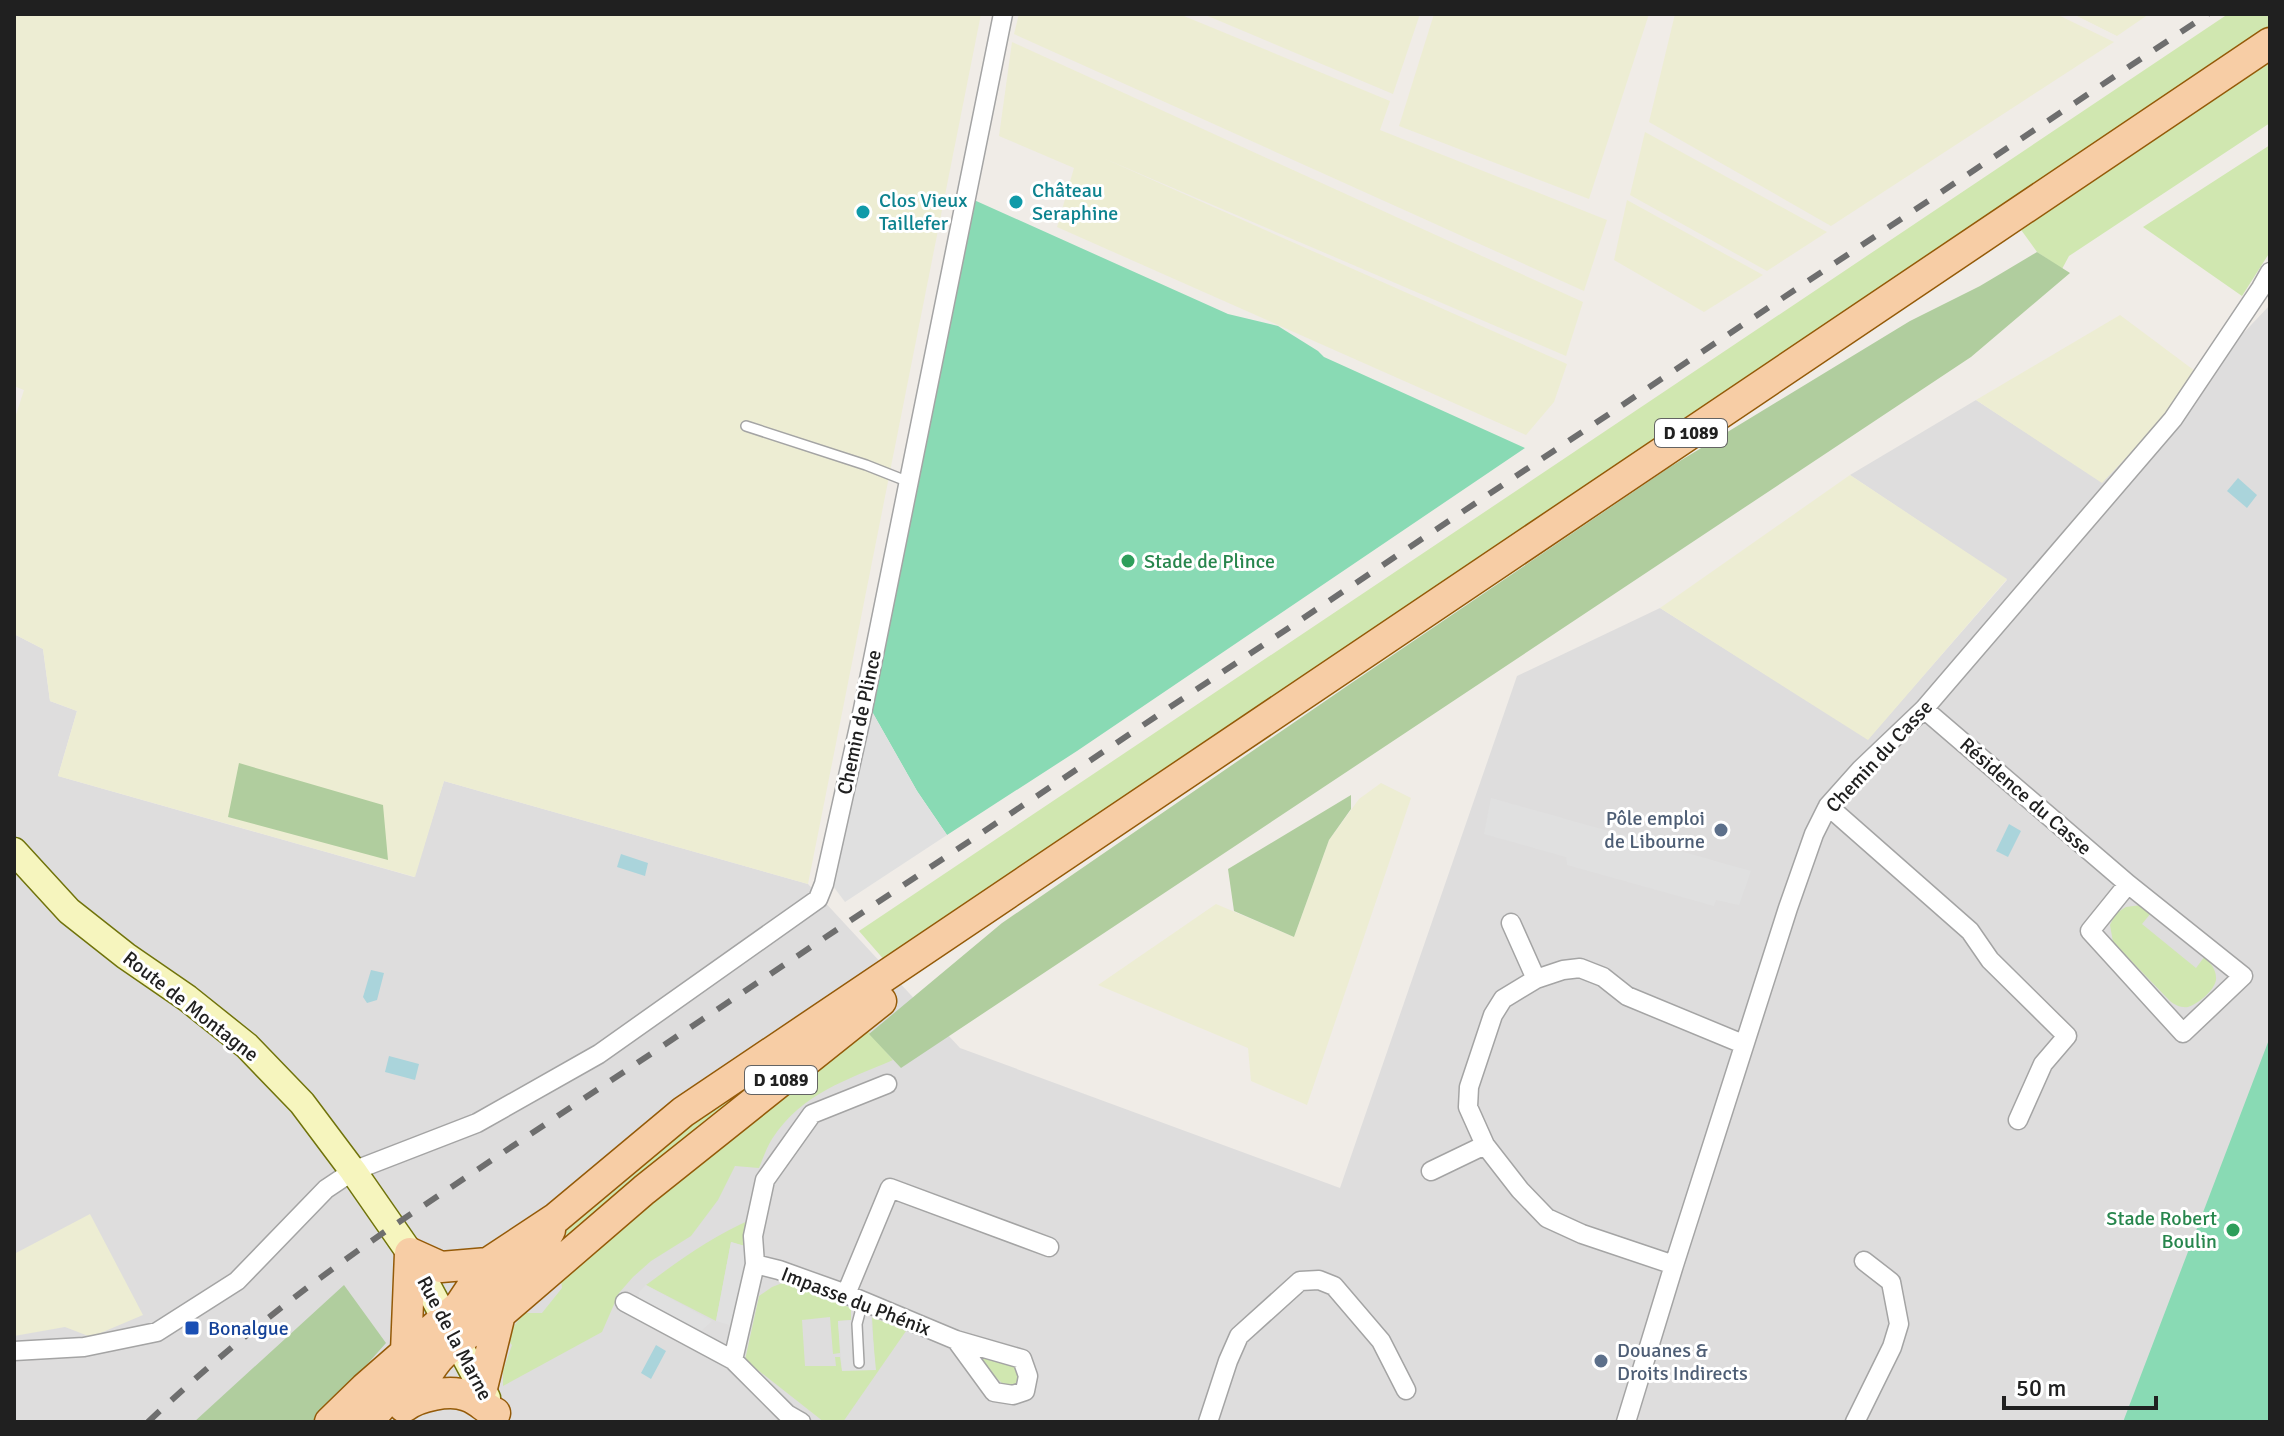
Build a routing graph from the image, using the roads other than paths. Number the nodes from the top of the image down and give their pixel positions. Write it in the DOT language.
graph roads {
  1 [pos="1003,14"];
  2 [pos="2270,43"];
  3 [pos="2270,272"];
  4 [pos="746,426"];
  5 [pos="909,482"];
  6 [pos="1924,709"];
  7 [pos="1828,806"];
  8 [pos="1068,854"];
  9 [pos="15,855"];
  10 [pos="2128,884"];
  11 [pos="834,887"];
  12 [pos="818,899"];
  13 [pos="1511,923"];
  14 [pos="1536,979"];
  15 [pos="1743,1044"];
  16 [pos="887,1084"];
  17 [pos="2018,1120"];
  18 [pos="1485,1145"];
  19 [pos="353,1171"];
  20 [pos="1431,1171"];
  21 [pos="556,1218"];
  22 [pos="1049,1247"];
  23 [pos="410,1253"];
  24 [pos="1864,1261"];
  25 [pos="488,1263"];
  26 [pos="755,1264"];
  27 [pos="1674,1265"];
  28 [pos="854,1297"];
  29 [pos="625,1302"];
  30 [pos="500,1314"];
  31 [pos="451,1331"];
  32 [pos="956,1340"];
  33 [pos="14,1351"];
  34 [pos="406,1352"];
  35 [pos="733,1360"];
  36 [pos="859,1363"];
  37 [pos="1406,1390"];
  38 [pos="410,1402"];
  39 [pos="492,1408"];
  40 [pos="791,1419"];
  41 [pos="330,1422"];
  42 [pos="367,1422"];
  43 [pos="383,1422"];
  44 [pos="1208,1422"];
  45 [pos="1626,1422"];
  46 [pos="1855,1422"];
  1 -- 5 [label="street, Chemin de Plince"];
  2 -- 8 [label="main road, D 1089"];
  3 -- 6 [label="street, Chemin du Casse"];
  4 -- 5 [label="lane"];
  5 -- 12 [label="street, Chemin de Plince"];
  6 -- 7 [label="street, Chemin du Casse"];
  6 -- 10 [label="street, Résidence du Casse"];
  7 -- 15 [label="street, Chemin du Casse"];
  7 -- 17 [label="street"];
  8 -- 21 [label="main road, D 1089"];
  8 -- 30 [label="main road, D 1089"];
  9 -- 19 [label="main road, Route de Montagne"];
  10 -- 10 [label="street, Résidence du Casse"];
  11 -- 12 [label="lane"];
  12 -- 19 [label="street"];
  13 -- 14 [label="street"];
  14 -- 15 [label="street"];
  14 -- 18 [label="street"];
  15 -- 27 [label="street, Chemin du Casse"];
  16 -- 26 [label="street"];
  18 -- 20 [label="street"];
  18 -- 27 [label="street"];
  19 -- 23 [label="main road, Route de Montagne"];
  19 -- 33 [label="street"];
  21 -- 25 [label="main road, D 1089"];
  21 -- 31 [label="main road, D 1089"];
  22 -- 28 [label="street"];
  23 -- 25 [label="main road"];
  23 -- 31 [label="main road, Rue de la Marne"];
  23 -- 34 [label="main road"];
  24 -- 46 [label="street"];
  25 -- 31 [label="main road, D 1089"];
  26 -- 28 [label="street, Impasse du Phénix"];
  26 -- 35 [label="street"];
  27 -- 45 [label="street, Chemin du Casse"];
  28 -- 32 [label="street, Impasse du Phénix"];
  28 -- 36 [label="lane"];
  29 -- 35 [label="street"];
  30 -- 31 [label="main road, D 1089"];
  30 -- 39 [label="main road"];
  31 -- 34 [label="main road, D 1089"];
  31 -- 38 [label="main road, D 1089"];
  31 -- 39 [label="main road, Rue de la Marne"];
  31 -- 42 [label="main road, D 1089"];
  34 -- 41 [label="main road, D 1089"];
  35 -- 40 [label="street"];
  37 -- 44 [label="street"];
  38 -- 39 [label="main road"];
  38 -- 43 [label="main road, D 1089"];
}
